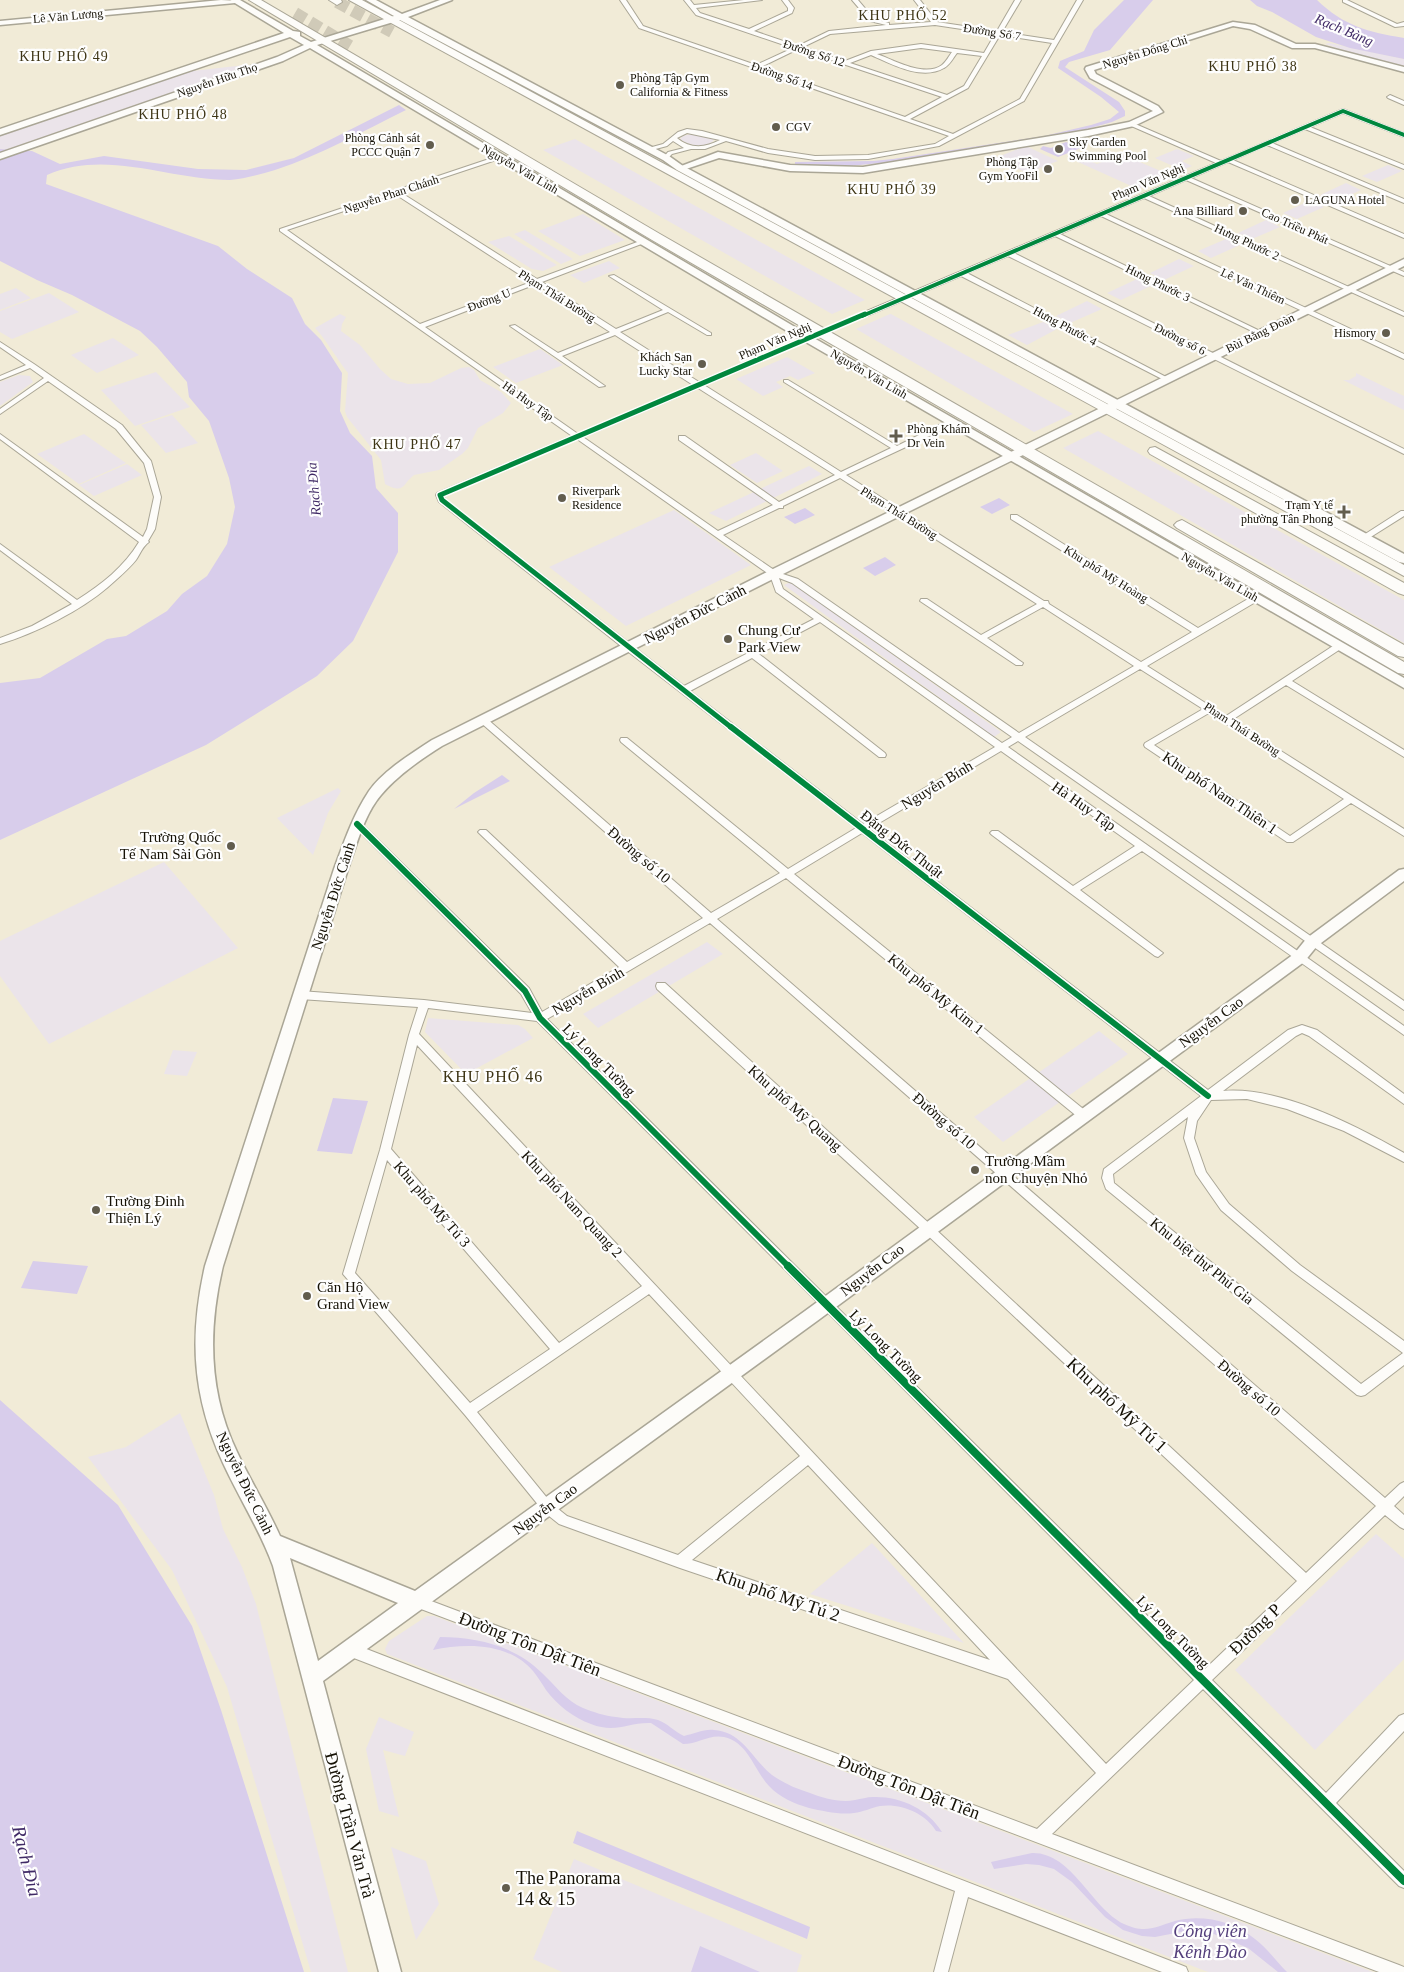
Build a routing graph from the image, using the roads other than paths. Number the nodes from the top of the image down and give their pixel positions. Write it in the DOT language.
graph roads {
  1 [pos="234,0"];
  2 [pos="254,0"];
  3 [pos="272,0"];
  4 [pos="354,0"];
  5 [pos="370,0"];
  6 [pos="434,0"];
  7 [pos="448,0"];
  8 [pos="623,0"];
  9 [pos="687,0"];
  10 [pos="759,0"];
  11 [pos="785,0"];
  12 [pos="855,0"];
  13 [pos="917,0"];
  14 [pos="1018,0"];
  15 [pos="1080,0"];
  16 [pos="1348,0"];
  17 [pos="691,6"];
  18 [pos="295,13"];
  19 [pos="391,19"];
  20 [pos="872,20"];
  21 [pos="0,23"];
  22 [pos="935,23"];
  23 [pos="1404,24"];
  24 [pos="895,26"];
  25 [pos="858,30"];
  26 [pos="749,31"];
  27 [pos="998,33"];
  28 [pos="290,34"];
  29 [pos="315,40"];
  30 [pos="1055,42"];
  31 [pos="350,46"];
  32 [pos="798,47"];
  33 [pos="956,50"];
  34 [pos="871,53"];
  35 [pos="985,55"];
  36 [pos="333,57"];
  37 [pos="280,59"];
  38 [pos="845,63"];
  39 [pos="756,67"];
  40 [pos="184,69"];
  41 [pos="1404,70"];
  42 [pos="947,97"];
  43 [pos="1390,97"];
  44 [pos="1404,103"];
  45 [pos="906,119"];
  46 [pos="1131,124"];
  47 [pos="595,126"];
  48 [pos="1305,127"];
  49 [pos="0,132"];
  50 [pos="1404,135"];
  51 [pos="953,136"];
  52 [pos="674,140"];
  53 [pos="724,140"];
  54 [pos="1267,143"];
  55 [pos="692,147"];
  56 [pos="648,149"];
  57 [pos="0,156"];
  58 [pos="500,157"];
  59 [pos="666,158"];
  60 [pos="1224,162"];
  61 [pos="1404,167"];
  62 [pos="676,170"];
  63 [pos="1187,178"];
  64 [pos="395,192"];
  65 [pos="1145,196"];
  66 [pos="1404,201"];
  67 [pos="1102,214"];
  68 [pos="282,230"];
  69 [pos="1056,234"];
  70 [pos="1404,236"];
  71 [pos="656,237"];
  72 [pos="642,242"];
  73 [pos="1010,254"];
  74 [pos="1404,262"];
  75 [pos="1391,268"];
  76 [pos="963,274"];
  77 [pos="1404,274"];
  78 [pos="612,276"];
  79 [pos="536,282"];
  80 [pos="1349,289"];
  81 [pos="774,290"];
  82 [pos="908,296"];
  83 [pos="890,304"];
  84 [pos="668,310"];
  85 [pos="1305,310"];
  86 [pos="1404,314"];
  87 [pos="420,326"];
  88 [pos="513,326"];
  89 [pos="828,326"];
  90 [pos="614,332"];
  91 [pos="1260,333"];
  92 [pos="709,334"];
  93 [pos="809,339"];
  94 [pos="0,344"];
  95 [pos="557,356"];
  96 [pos="1214,356"];
  97 [pos="1404,357"];
  98 [pos="32,365"];
  99 [pos="0,378"];
  100 [pos="48,378"];
  101 [pos="1166,379"];
  102 [pos="786,381"];
  103 [pos="601,386"];
  104 [pos="698,386"];
  105 [pos="1112,407"];
  106 [pos="0,412"];
  107 [pos="1093,416"];
  108 [pos="952,422"];
  109 [pos="0,436"];
  110 [pos="579,436"];
  111 [pos="682,438"];
  112 [pos="897,449"];
  113 [pos="1025,450"];
  114 [pos="1404,452"];
  115 [pos="840,476"];
  116 [pos="780,506"];
  117 [pos="898,513"];
  118 [pos="1404,513"];
  119 [pos="1014,517"];
  120 [pos="718,534"];
  121 [pos="1358,541"];
  122 [pos="145,542"];
  123 [pos="0,546"];
  124 [pos="4,554"];
  125 [pos="1404,560"];
  126 [pos="1404,571"];
  127 [pos="774,574"];
  128 [pos="1404,590"];
  129 [pos="1256,598"];
  130 [pos="924,601"];
  131 [pos="77,604"];
  132 [pos="1045,604"];
  133 [pos="820,620"];
  134 [pos="1198,632"];
  135 [pos="982,638"];
  136 [pos="0,642"];
  137 [pos="1339,646"];
  138 [pos="629,648"];
  139 [pos="1404,652"];
  140 [pos="753,654"];
  141 [pos="1019,663"];
  142 [pos="1142,665"];
  143 [pos="1404,669"];
  144 [pos="1286,681"];
  145 [pos="1404,684"];
  146 [pos="684,690"];
  147 [pos="1210,709"];
  148 [pos="483,720"];
  149 [pos="1227,720"];
  150 [pos="1020,738"];
  151 [pos="624,740"];
  152 [pos="1001,748"];
  153 [pos="1404,754"];
  154 [pos="882,755"];
  155 [pos="1352,800"];
  156 [pos="357,824"];
  157 [pos="863,829"];
  158 [pos="483,832"];
  159 [pos="994,833"];
  160 [pos="1404,833"];
  161 [pos="1141,847"];
  162 [pos="788,873"];
  163 [pos="1404,874"];
  164 [pos="1073,890"];
  165 [pos="712,919"];
  166 [pos="1312,942"];
  167 [pos="1158,953"];
  168 [pos="1299,958"];
  169 [pos="627,968"];
  170 [pos="661,986"];
  171 [pos="300,995"];
  172 [pos="424,1004"];
  173 [pos="1404,1006"];
  174 [pos="540,1018"];
  175 [pos="1404,1032"];
  176 [pos="414,1035"];
  177 [pos="1159,1060"];
  178 [pos="1208,1096"];
  179 [pos="1404,1100"];
  180 [pos="1083,1115"];
  181 [pos="385,1150"];
  182 [pos="1404,1158"];
  183 [pos="1003,1173"];
  184 [pos="928,1229"];
  185 [pos="650,1287"];
  186 [pos="827,1304"];
  187 [pos="1404,1348"];
  188 [pos="558,1350"];
  189 [pos="1404,1358"];
  190 [pos="731,1374"];
  191 [pos="469,1411"];
  192 [pos="809,1457"];
  193 [pos="1404,1488"];
  194 [pos="1384,1506"];
  195 [pos="548,1508"];
  196 [pos="1404,1523"];
  197 [pos="275,1543"];
  198 [pos="680,1562"];
  199 [pos="1306,1582"];
  200 [pos="418,1602"];
  201 [pos="351,1650"];
  202 [pos="1013,1674"];
  203 [pos="311,1678"];
  204 [pos="1203,1680"];
  205 [pos="1404,1721"];
  206 [pos="1106,1773"];
  207 [pos="1326,1803"];
  208 [pos="1040,1836"];
  209 [pos="1404,1881"];
  210 [pos="963,1888"];
  211 [pos="390,1972"];
  212 [pos="941,1972"];
  213 [pos="1181,1972"];
  214 [pos="1399,1972"];
  1 -- 21 [label="street, Lê Văn Lương"];
  1 -- 28 [label="main road, Nguyễn Văn Linh"];
  2 -- 29 [label="highway, Nguyễn Văn Linh"];
  3 -- 18 [label="highway"];
  4 -- 19 [label="highway"];
  5 -- 19 [label="main road"];
  6 -- 19 [label="main road, Nguyễn Hữu Thọ"];
  7 -- 19 [label="main road, Nguyễn Hữu Thọ"];
  8 -- 39 [label="street, Đường Số 14"];
  9 -- 17 [label="street, Đường Số 12"];
  10 -- 17 [label="street"];
  11 -- 26 [label="street"];
  12 -- 20 [label="street"];
  13 -- 22 [label="street"];
  14 -- 27 [label="street"];
  15 -- 30 [label="street"];
  16 -- 23 [label="street"];
  17 -- 26 [label="street, Đường Số 12"];
  19 -- 29 [label="main road, Nguyễn Hữu Thọ"];
  19 -- 29 [label="main road, Nguyễn Hữu Thọ"];
  19 -- 47 [label="highway"];
  19 -- 83 [label="highway"];
  20 -- 24 [label="street"];
  20 -- 25 [label="street"];
  22 -- 24 [label="street, Đường Số 7"];
  22 -- 27 [label="street, Đường Số 7"];
  24 -- 25 [label="street, Đường Số 7"];
  25 -- 32 [label="street, Đường Số 7"];
  26 -- 32 [label="street, Đường Số 12"];
  27 -- 30 [label="street, Đường Số 7"];
  27 -- 35 [label="street"];
  28 -- 29 [label="main road, Nguyễn Văn Linh"];
  28 -- 40 [label="main road, Nguyễn Hữu Thọ"];
  29 -- 36 [label="main road, Nguyễn Văn Linh"];
  29 -- 37 [label="main road, Nguyễn Hữu Thọ"];
  29 -- 40 [label="main road, Nguyễn Hữu Thọ"];
  29 -- 71 [label="highway, Nguyễn Văn Linh"];
  30 -- 51 [label="street"];
  31 -- 81 [label="highway, Nguyễn Văn Linh"];
  32 -- 38 [label="street, Đường Số 12"];
  32 -- 39 [label="street, Đường Số 7"];
  33 -- 34 [label="street"];
  33 -- 34 [label="street"];
  33 -- 35 [label="street"];
  34 -- 38 [label="street"];
  35 -- 42 [label="street"];
  36 -- 37 [label="main road"];
  36 -- 58 [label="main road, Nguyễn Văn Linh"];
  37 -- 57 [label="main road, Nguyễn Hữu Thọ"];
  38 -- 42 [label="street, Đường Số 12"];
  39 -- 45 [label="street, Đường Số 14"];
  40 -- 49 [label="main road, Nguyễn Hữu Thọ"];
  41 -- 46 [label="street, Nguyễn Đổng Chi"];
  42 -- 45 [label="street"];
  43 -- 44 [label="street"];
  45 -- 51 [label="street, Đường Số 14"];
  46 -- 60 [label="street"];
  46 -- 62 [label="street, Nguyễn Đổng Chi"];
  47 -- 56 [label="main road"];
  47 -- 62 [label="highway"];
  48 -- 50 [label="street, Phạm Văn Nghị"];
  48 -- 54 [label="street, Phạm Văn Nghị"];
  48 -- 61 [label="street"];
  51 -- 53 [label="street"];
  52 -- 53 [label="street"];
  52 -- 55 [label="street"];
  52 -- 56 [label="street"];
  53 -- 55 [label="street"];
  54 -- 60 [label="street, Phạm Văn Nghị"];
  54 -- 66 [label="street"];
  55 -- 59 [label="street"];
  56 -- 59 [label="main road"];
  58 -- 64 [label="street, Nguyễn Phan Chánh"];
  58 -- 72 [label="main road, Nguyễn Văn Linh"];
  59 -- 62 [label="main road"];
  60 -- 63 [label="street, Phạm Văn Nghị"];
  60 -- 70 [label="street"];
  62 -- 82 [label="highway"];
  63 -- 65 [label="street, Phạm Văn Nghị"];
  63 -- 75 [label="street, Cao Triều Phát"];
  64 -- 68 [label="street, Nguyễn Phan Chánh"];
  64 -- 79 [label="street, Phạm Thái Bường"];
  65 -- 67 [label="street, Phạm Văn Nghị"];
  65 -- 80 [label="street, Hưng Phước 2"];
  67 -- 69 [label="street, Phạm Văn Nghị"];
  67 -- 85 [label="street, Lê Văn Thiêm"];
  68 -- 87 [label="street, Hà Huy Tập"];
  69 -- 73 [label="street, Phạm Văn Nghị"];
  69 -- 91 [label="street, Hưng Phước 3"];
  71 -- 72 [label="main road"];
  71 -- 89 [label="highway, Nguyễn Văn Linh"];
  72 -- 79 [label="street, Đường U"];
  72 -- 93 [label="main road, Nguyễn Văn Linh"];
  73 -- 76 [label="street, Phạm Văn Nghị"];
  73 -- 96 [label="street, Đường số 6"];
  74 -- 75 [label="street, Bùi Bằng Đoàn"];
  75 -- 77 [label="street, Cao Triều Phát"];
  75 -- 80 [label="street, Bùi Bằng Đoàn"];
  76 -- 82 [label="street, Phạm Văn Nghị"];
  76 -- 101 [label="street, Hưng Phước 4"];
  78 -- 84 [label="street"];
  79 -- 87 [label="street, Đường U"];
  79 -- 90 [label="street, Phạm Thái Bường"];
  80 -- 85 [label="street, Bùi Bằng Đoàn"];
  80 -- 86 [label="street, Hưng Phước 2"];
  82 -- 83 [label="street, Phạm Văn Nghị"];
  82 -- 105 [label="highway"];
  83 -- 89 [label="street, Phạm Văn Nghị"];
  83 -- 107 [label="highway"];
  84 -- 90 [label="street"];
  84 -- 92 [label="street"];
  85 -- 91 [label="street, Bùi Bằng Đoàn"];
  85 -- 97 [label="street, Lê Văn Thiêm"];
  87 -- 110 [label="street, Hà Huy Tập"];
  88 -- 95 [label="street"];
  89 -- 93 [label="street, Phạm Văn Nghị"];
  89 -- 113 [label="highway, Nguyễn Văn Linh"];
  90 -- 95 [label="street"];
  90 -- 104 [label="street, Phạm Thái Bường"];
  91 -- 96 [label="street, Bùi Bằng Đoàn"];
  93 -- 104 [label="street, Phạm Văn Nghị"];
  93 -- 108 [label="main road, Nguyễn Văn Linh"];
  94 -- 98 [label="street"];
  95 -- 103 [label="street"];
  96 -- 101 [label="street, Bùi Bằng Đoàn"];
  96 -- 114 [label="street, Đường số 6"];
  98 -- 99 [label="street"];
  98 -- 100 [label="street"];
  100 -- 106 [label="street"];
  100 -- 122 [label="street"];
  101 -- 105 [label="street, Bùi Bằng Đoàn"];
  102 -- 112 [label="street"];
  104 -- 110 [label="street, Phạm Văn Nghị"];
  104 -- 115 [label="street, Phạm Thái Bường"];
  105 -- 107 [label="street, Bùi Bằng Đoàn"];
  105 -- 121 [label="highway"];
  107 -- 113 [label="street, Nguyễn Đức Cảnh"];
  107 -- 128 [label="highway"];
  108 -- 112 [label="street"];
  108 -- 113 [label="main road, Nguyễn Văn Linh"];
  109 -- 122 [label="street"];
  110 -- 120 [label="street, Hà Huy Tập"];
  110 -- 138 [label="street, Phạm Văn Nghị"];
  111 -- 116 [label="street"];
  112 -- 115 [label="street"];
  113 -- 117 [label="street, Nguyễn Đức Cảnh"];
  113 -- 129 [label="main road, Nguyễn Văn Linh"];
  113 -- 139 [label="highway, Nguyễn Văn Linh"];
  113 -- 143 [label="highway, Nguyễn Văn Linh"];
  115 -- 116 [label="street"];
  115 -- 117 [label="street, Phạm Thái Bường"];
  116 -- 120 [label="street"];
  117 -- 127 [label="street, Nguyễn Đức Cảnh"];
  117 -- 132 [label="street, Phạm Thái Bường"];
  118 -- 121 [label="street"];
  119 -- 134 [label="street, Khu phố Mỹ Hoàng"];
  120 -- 127 [label="street, Hà Huy Tập"];
  121 -- 125 [label="main road"];
  121 -- 126 [label="highway"];
  122 -- 131 [label="street"];
  123 -- 124 [label="street"];
  124 -- 131 [label="street"];
  127 -- 133 [label="street, Hà Huy Tập"];
  127 -- 138 [label="street, Nguyễn Đức Cảnh"];
  127 -- 150 [label="street, Hà Huy Tập"];
  129 -- 134 [label="street, Nguyễn Bính"];
  129 -- 137 [label="main road, Nguyễn Văn Linh"];
  130 -- 135 [label="street"];
  131 -- 136 [label="street"];
  132 -- 135 [label="street"];
  132 -- 142 [label="street, Phạm Thái Bường"];
  133 -- 140 [label="street"];
  133 -- 152 [label="street, Hà Huy Tập"];
  134 -- 142 [label="street, Nguyễn Bính"];
  135 -- 141 [label="street"];
  137 -- 144 [label="street"];
  137 -- 145 [label="main road, Nguyễn Văn Linh"];
  138 -- 146 [label="street, Đặng Đức Thuật"];
  138 -- 148 [label="street, Nguyễn Đức Cảnh"];
  140 -- 146 [label="street"];
  140 -- 154 [label="street"];
  142 -- 147 [label="street, Phạm Thái Bường"];
  142 -- 150 [label="street, Nguyễn Bính"];
  144 -- 149 [label="street"];
  144 -- 153 [label="street"];
  146 -- 157 [label="street, Đặng Đức Thuật"];
  147 -- 149 [label="street, Phạm Thái Bường"];
  147 -- 155 [label="street, Khu phố Nam Thiên 1"];
  148 -- 156 [label="street, Nguyễn Đức Cảnh"];
  148 -- 165 [label="street, Đường số 10"];
  149 -- 155 [label="street, Phạm Thái Bường"];
  150 -- 152 [label="street, Nguyễn Bính"];
  150 -- 166 [label="street, Hà Huy Tập"];
  151 -- 162 [label="street, Khu phố Mỹ Kim 1"];
  152 -- 157 [label="street, Nguyễn Bính"];
  152 -- 161 [label="street, Hà Huy Tập"];
  155 -- 160 [label="street, Phạm Thái Bường"];
  156 -- 171 [label="street, Nguyễn Đức Cảnh"];
  156 -- 174 [label="street, Lý Long Tường"];
  157 -- 162 [label="street, Nguyễn Bính"];
  157 -- 177 [label="street, Đặng Đức Thuật"];
  158 -- 169 [label="street"];
  159 -- 164 [label="street"];
  161 -- 164 [label="street"];
  161 -- 168 [label="street, Hà Huy Tập"];
  162 -- 165 [label="street, Nguyễn Bính"];
  162 -- 180 [label="street, Khu phố Mỹ Kim 1"];
  163 -- 166 [label="street, Nguyễn Cao"];
  164 -- 167 [label="street"];
  165 -- 169 [label="street, Nguyễn Bính"];
  165 -- 183 [label="street, Đường số 10"];
  166 -- 168 [label="street, Nguyễn Cao"];
  166 -- 173 [label="street, Hà Huy Tập"];
  168 -- 175 [label="street, Hà Huy Tập"];
  168 -- 177 [label="street, Nguyễn Cao"];
  169 -- 174 [label="street, Nguyễn Bính"];
  170 -- 184 [label="street, Khu phố Mỹ Quang"];
  171 -- 172 [label="street"];
  171 -- 197 [label="street, Nguyễn Đức Cảnh"];
  172 -- 174 [label="street"];
  172 -- 176 [label="street, Khu phố Mỹ Tú 3"];
  174 -- 186 [label="street, Lý Long Tường"];
  176 -- 181 [label="street, Khu phố Mỹ Tú 3"];
  176 -- 185 [label="street, Khu phố Nam Quang 2"];
  177 -- 178 [label="street"];
  177 -- 180 [label="street, Nguyễn Cao"];
  178 -- 179 [label="street, Khu biệt thự Phú Gia"];
  178 -- 182 [label="street"];
  178 -- 187 [label="street, Khu biệt thự Phú Gia"];
  178 -- 189 [label="street, Khu biệt thự Phú Gia"];
  180 -- 183 [label="street, Nguyễn Cao"];
  181 -- 188 [label="street, Khu phố Mỹ Tú 3"];
  181 -- 191 [label="street"];
  183 -- 184 [label="street, Nguyễn Cao"];
  183 -- 194 [label="street, Đường số 10"];
  184 -- 186 [label="street, Nguyễn Cao"];
  184 -- 199 [label="street, Khu phố Mỹ Tú 1"];
  185 -- 188 [label="street"];
  185 -- 190 [label="street, Khu phố Nam Quang 2"];
  186 -- 190 [label="street, Nguyễn Cao"];
  186 -- 204 [label="street, Lý Long Tường"];
  188 -- 191 [label="street"];
  190 -- 192 [label="street, Khu phố Mỹ Tú 2"];
  190 -- 195 [label="street, Nguyễn Cao"];
  191 -- 195 [label="street"];
  192 -- 198 [label="street"];
  192 -- 202 [label="street, Khu phố Mỹ Tú 2"];
  193 -- 194 [label="street"];
  194 -- 196 [label="street, Đường số 10"];
  194 -- 199 [label="street, Đường P"];
  195 -- 198 [label="street, Khu phố Mỹ Tú 2"];
  195 -- 200 [label="street, Nguyễn Cao"];
  197 -- 200 [label="street, Nguyễn Đức Cảnh"];
  197 -- 203 [label="street, Nguyễn Đức Cảnh"];
  198 -- 202 [label="street, Khu phố Mỹ Tú 2"];
  199 -- 204 [label="street, Đường P"];
  200 -- 201 [label="street, Nguyễn Cao"];
  200 -- 208 [label="street, Đường Tôn Dật Tiên"];
  201 -- 203 [label="street, Nguyễn Cao"];
  201 -- 210 [label="street"];
  202 -- 206 [label="street, Khu phố Mỹ Tú 2"];
  203 -- 211 [label="street, Đường Trần Văn Trà"];
  204 -- 206 [label="street, Đường P"];
  204 -- 207 [label="street, Lý Long Tường"];
  205 -- 207 [label="street"];
  206 -- 208 [label="street, Đường P"];
  207 -- 209 [label="street, Lý Long Tường"];
  208 -- 214 [label="street, Đường Tôn Dật Tiên"];
  210 -- 212 [label="street"];
  210 -- 213 [label="street"];
}
